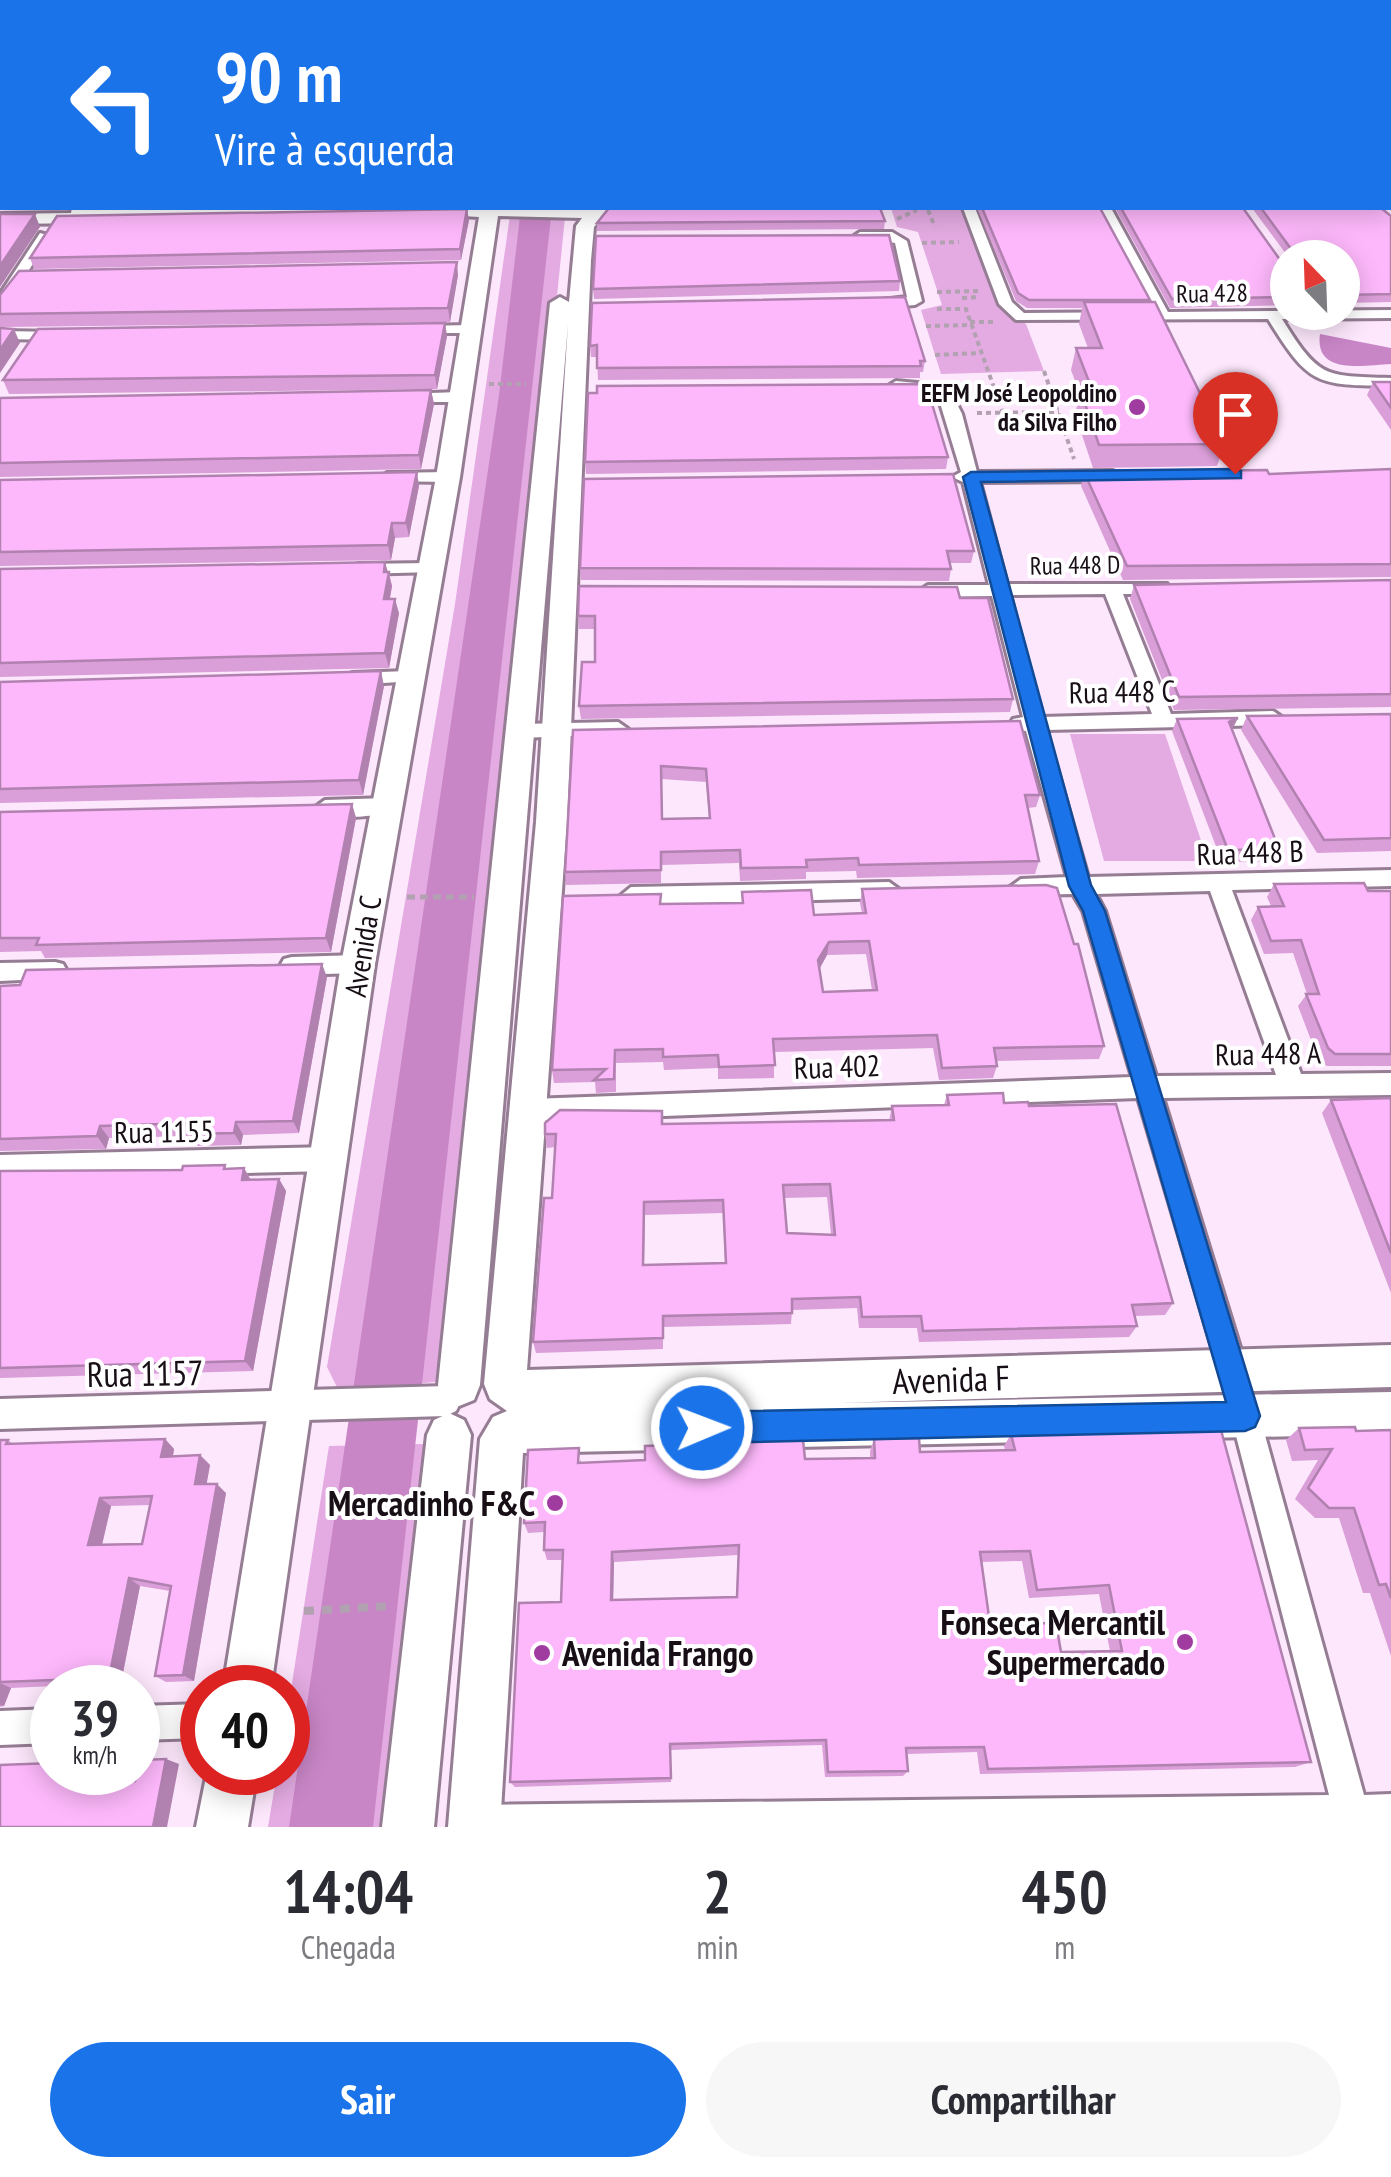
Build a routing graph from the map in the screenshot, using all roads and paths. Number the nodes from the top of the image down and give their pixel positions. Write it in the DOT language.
graph roads {
  1 [pos="464,210"];
  2 [pos="495,210"];
  3 [pos="505,210"];
  4 [pos="914,210"];
  5 [pos="928,210"];
  6 [pos="970,210"];
  7 [pos="1107,210"];
  8 [pos="432,211"];
  9 [pos="0,212"];
  10 [pos="183,213"];
  11 [pos="584,218"];
  12 [pos="56,219"];
  13 [pos="0,220"];
  14 [pos="895,220"];
  15 [pos="936,227"];
  16 [pos="847,236"];
  17 [pos="959,242"];
  18 [pos="922,243"];
  19 [pos="36,276"];
  20 [pos="17,277"];
  21 [pos="996,291"];
  22 [pos="937,292"];
  23 [pos="960,292"];
  24 [pos="0,304"];
  25 [pos="868,304"];
  26 [pos="937,309"];
  27 [pos="966,309"];
  28 [pos="1360,314"];
  29 [pos="1391,314"];
  30 [pos="1270,315"];
  31 [pos="1163,316"];
  32 [pos="971,325"];
  33 [pos="926,326"];
  34 [pos="471,329"];
  35 [pos="392,330"];
  36 [pos="1282,330"];
  37 [pos="0,335"];
  38 [pos="75,336"];
  39 [pos="981,354"];
  40 [pos="935,355"];
  41 [pos="1044,371"];
  42 [pos="1391,382"];
  43 [pos="542,384"];
  44 [pos="880,386"];
  45 [pos="474,391"];
  46 [pos="380,399"];
  47 [pos="1058,412"];
  48 [pos="1002,413"];
  49 [pos="954,414"];
  50 [pos="1138,475"];
  51 [pos="1080,476"];
  52 [pos="448,477"];
  53 [pos="971,477"];
  54 [pos="931,478"];
  55 [pos="370,479"];
  56 [pos="542,483"];
  57 [pos="584,485"];
  58 [pos="429,568"];
  59 [pos="332,570"];
  60 [pos="1172,588"];
  61 [pos="1112,589"];
  62 [pos="901,591"];
  63 [pos="1000,591"];
  64 [pos="408,678"];
  65 [pos="330,679"];
  66 [pos="1296,718"];
  67 [pos="1164,720"];
  68 [pos="994,724"];
  69 [pos="1034,724"];
  70 [pos="636,728"];
  71 [pos="556,730"];
  72 [pos="519,731"];
  73 [pos="386,806"];
  74 [pos="309,808"];
  75 [pos="1391,878"];
  76 [pos="1218,883"];
  77 [pos="1080,886"];
  78 [pos="1000,888"];
  79 [pos="921,890"];
  80 [pos="407,897"];
  81 [pos="483,897"];
  82 [pos="602,897"];
  83 [pos="358,964"];
  84 [pos="259,966"];
  85 [pos="80,970"];
  86 [pos="0,972"];
  87 [pos="1391,1084"];
  88 [pos="1292,1086"];
  89 [pos="1146,1087"];
  90 [pos="530,1110"];
  91 [pos="330,1159"];
  92 [pos="0,1168"];
  93 [pos="1391,1366"];
  94 [pos="1233,1370"];
  95 [pos="441,1406"];
  96 [pos="292,1408"];
  97 [pos="506,1411"];
  98 [pos="1391,1413"];
  99 [pos="0,1414"];
  100 [pos="1245,1416"];
  101 [pos="406,1606"];
  102 [pos="304,1610"];
  103 [pos="251,1665"];
  104 [pos="30,1727"];
  105 [pos="0,1728"];
  106 [pos="228,1795"];
  107 [pos="1391,1812"];
  108 [pos="1353,1820"];
  109 [pos="474,1825"];
  110 [pos="222,1827"];
  111 [pos="408,1827"];
  1 -- 8 [label="street"];
  2 -- 34 [label="street, Avenida C"];
  3 -- 11 [label="street"];
  4 -- 14 [label="path"];
  5 -- 15 [label="path"];
  6 -- 31 [label="street, Rua 428"];
  7 -- 31 [label="street"];
  8 -- 10 [label="street"];
  9 -- 10 [label="street"];
  10 -- 12 [label="street"];
  11 -- 56 [label="street"];
  11 -- 57 [label="street"];
  12 -- 13 [label="street"];
  12 -- 20 [label="street"];
  16 -- 25 [label="street"];
  17 -- 18 [label="path"];
  19 -- 20 [label="street"];
  20 -- 24 [label="street"];
  21 -- 23 [label="path"];
  22 -- 23 [label="path"];
  23 -- 27 [label="path"];
  26 -- 27 [label="path"];
  27 -- 32 [label="path"];
  28 -- 29 [label="street, Rua 428"];
  30 -- 31 [label="street, Rua 428"];
  32 -- 33 [label="path"];
  32 -- 39 [label="path"];
  34 -- 35 [label="street"];
  34 -- 45 [label="street, Avenida C"];
  36 -- 42 [label="street"];
  37 -- 38 [label="street"];
  39 -- 40 [label="path"];
  39 -- 48 [label="path"];
  41 -- 47 [label="path"];
  43 -- 45 [label="path"];
  44 -- 49 [label="street"];
  45 -- 46 [label="street"];
  45 -- 52 [label="street, Avenida C"];
  47 -- 48 [label="path"];
  47 -- 51 [label="path"];
  48 -- 49 [label="path"];
  49 -- 53 [label="street"];
  50 -- 51 [label="street"];
  51 -- 53 [label="street"];
  52 -- 55 [label="street"];
  52 -- 58 [label="street, Avenida C"];
  53 -- 54 [label="street"];
  53 -- 63 [label="street"];
  56 -- 57 [label="street"];
  56 -- 72 [label="street"];
  57 -- 71 [label="street"];
  58 -- 59 [label="street"];
  58 -- 64 [label="street, Avenida C"];
  60 -- 61 [label="street, Rua 448 D"];
  61 -- 63 [label="street, Rua 448 D"];
  61 -- 67 [label="street"];
  62 -- 63 [label="street, Rua 448 D"];
  63 -- 69 [label="street"];
  64 -- 65 [label="street"];
  64 -- 73 [label="street, Avenida C"];
  66 -- 67 [label="street, Rua 448 C"];
  67 -- 69 [label="street, Rua 448 C"];
  68 -- 69 [label="street, Rua 448 C"];
  69 -- 77 [label="street"];
  70 -- 71 [label="street"];
  71 -- 72 [label="street"];
  71 -- 90 [label="street"];
  72 -- 95 [label="street"];
  73 -- 74 [label="street"];
  73 -- 83 [label="street, Avenida C"];
  75 -- 76 [label="street, Rua 448 B"];
  76 -- 77 [label="street, Rua 448 B"];
  76 -- 88 [label="street"];
  77 -- 78 [label="street, Rua 448 B"];
  77 -- 89 [label="street"];
  79 -- 82 [label="street"];
  80 -- 81 [label="path"];
  83 -- 84 [label="street"];
  83 -- 91 [label="street, Avenida C"];
  85 -- 86 [label="street"];
  87 -- 88 [label="street, Rua 448 A"];
  88 -- 89 [label="street, Rua 448 A"];
  89 -- 90 [label="street, Rua 402"];
  89 -- 94 [label="street"];
  90 -- 97 [label="street"];
  91 -- 92 [label="street, Rua 1155"];
  91 -- 96 [label="street, Avenida C"];
  93 -- 94 [label="street, Avenida F"];
  94 -- 97 [label="street, Avenida F"];
  94 -- 100 [label="street"];
  95 -- 96 [label="street, Rua 1157"];
  95 -- 97 [label="street"];
  95 -- 97 [label="street"];
  95 -- 111 [label="street"];
  96 -- 99 [label="street, Rua 1157"];
  96 -- 103 [label="street, Avenida C"];
  97 -- 100 [label="street, Avenida F"];
  97 -- 109 [label="street"];
  98 -- 100 [label="street, Avenida F"];
  100 -- 108 [label="street"];
  101 -- 102 [label="path"];
  104 -- 105 [label="street"];
  106 -- 110 [label="street"];
  107 -- 108 [label="street"];
  108 -- 109 [label="street"];
}
